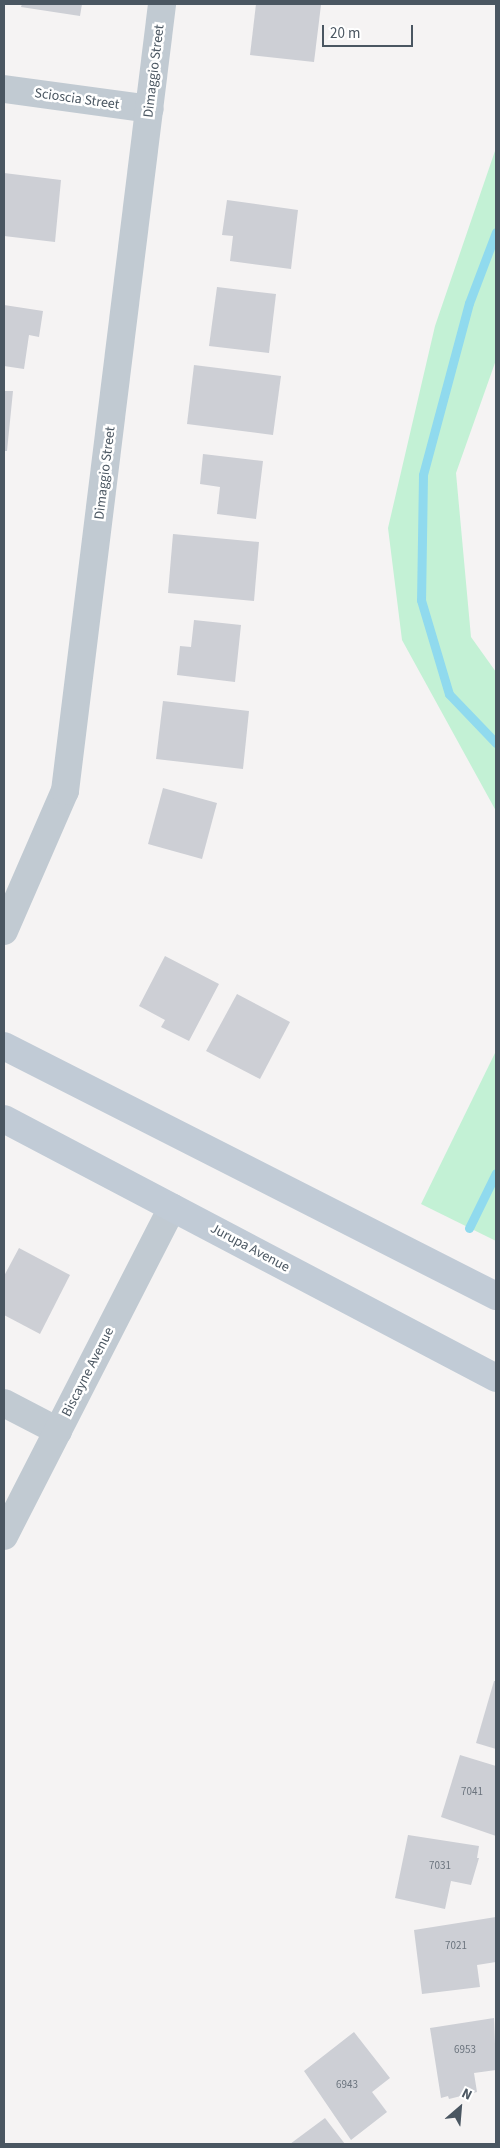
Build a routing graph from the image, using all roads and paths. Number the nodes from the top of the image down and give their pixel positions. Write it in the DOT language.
graph roads {
  1 [pos="162,4"];
  2 [pos="4,89"];
  3 [pos="150,109"];
  4 [pos="4,931"];
  5 [pos="4,1046"];
  6 [pos="4,1119"];
  7 [pos="172,1208"];
  8 [pos="496,1296"];
  9 [pos="496,1378"];
  10 [pos="4,1404"];
  11 [pos="58,1431"];
  12 [pos="4,1536"];
  1 -- 3 [label="street, Dimaggio Street"];
  2 -- 3 [label="street, Scioscia Street"];
  3 -- 4 [label="street, Dimaggio Street"];
  5 -- 8 [label="main road"];
  6 -- 7 [label="main road, Jurupa Avenue"];
  7 -- 9 [label="main road, Jurupa Avenue"];
  7 -- 11 [label="street, Biscayne Avenue"];
  10 -- 11 [label="street"];
  11 -- 12 [label="street, Biscayne Avenue"];
}
